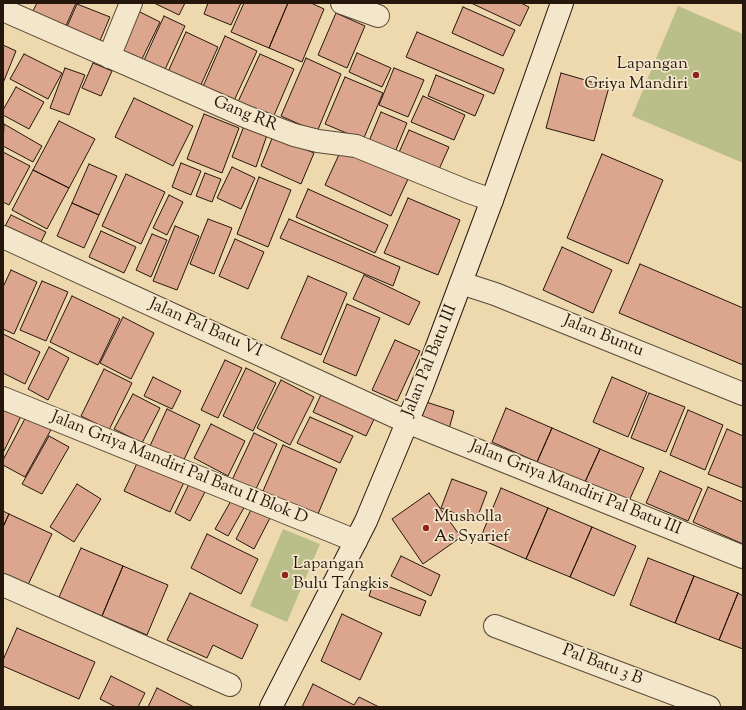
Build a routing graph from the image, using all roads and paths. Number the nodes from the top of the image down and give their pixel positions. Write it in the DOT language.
graph roads {
  1 [pos="131,3"];
  2 [pos="342,3"];
  3 [pos="562,3"];
  4 [pos="3,10"];
  5 [pos="378,16"];
  6 [pos="109,57"];
  7 [pos="492,200"];
  8 [pos="3,237"];
  9 [pos="461,283"];
  10 [pos="743,394"];
  11 [pos="3,398"];
  12 [pos="407,422"];
  13 [pos="356,541"];
  14 [pos="743,557"];
  15 [pos="3,585"];
  16 [pos="495,626"];
  17 [pos="230,685"];
  18 [pos="272,707"];
  19 [pos="709,707"];
  1 -- 6 [label="street"];
  2 -- 5 [label="street"];
  3 -- 7 [label="street, Jalan Pal Batu III"];
  4 -- 6 [label="street, Gang RR"];
  6 -- 7 [label="street, Gang RR"];
  7 -- 9 [label="street, Jalan Pal Batu III"];
  8 -- 12 [label="street, Jalan Pal Batu VI"];
  9 -- 10 [label="street, Jalan Buntu"];
  9 -- 12 [label="street, Jalan Pal Batu III"];
  11 -- 13 [label="street, Jalan Griya Mandiri Pal Batu II Blok D"];
  12 -- 13 [label="street, Jalan Pal Batu III"];
  12 -- 14 [label="street, Jalan Griya Mandiri Pal Batu III"];
  13 -- 18 [label="street, Jalan Pal Batu III"];
  15 -- 17 [label="street"];
  16 -- 19 [label="street, Pal Batu 3 B"];
}
